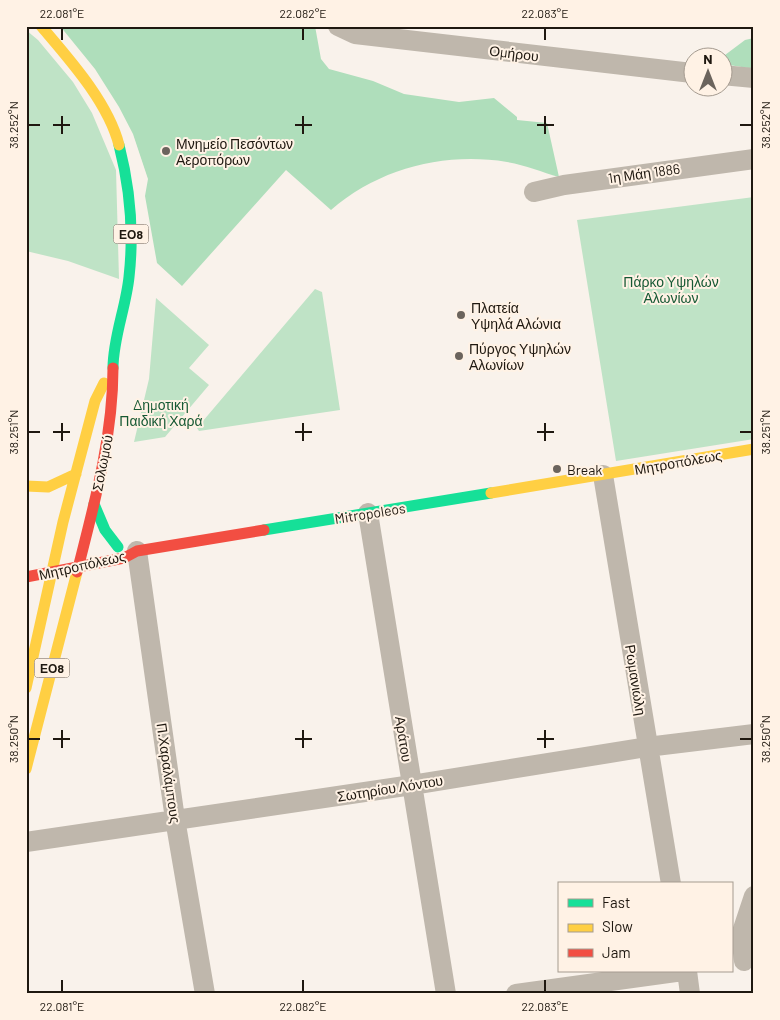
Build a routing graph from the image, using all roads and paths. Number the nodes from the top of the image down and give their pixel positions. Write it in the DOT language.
graph roads {
  1 [pos="41,26"];
  2 [pos="338,26"];
  3 [pos="682,72"];
  4 [pos="732,76"];
  5 [pos="754,78"];
  6 [pos="754,158"];
  7 [pos="534,192"];
  8 [pos="113,364"];
  9 [pos="754,449"];
  10 [pos="76,474"];
  11 [pos="603,475"];
  12 [pos="26,486"];
  13 [pos="94,504"];
  14 [pos="368,513"];
  15 [pos="121,549"];
  16 [pos="87,552"];
  17 [pos="51,559"];
  18 [pos="78,568"];
  19 [pos="53,572"];
  20 [pos="26,577"];
  21 [pos="26,688"];
  22 [pos="754,734"];
  23 [pos="646,747"];
  24 [pos="26,769"];
  25 [pos="412,785"];
  26 [pos="175,819"];
  27 [pos="26,842"];
  28 [pos="671,882"];
  29 [pos="754,896"];
  30 [pos="743,961"];
  31 [pos="676,972"];
  32 [pos="687,972"];
  33 [pos="205,994"];
  34 [pos="446,994"];
  35 [pos="516,994"];
  36 [pos="690,994"];
  1 -- 8 [label="main road, ΕΟ8"];
  2 -- 3 [label="street, Ομήρου"];
  4 -- 5 [label="street"];
  6 -- 7 [label="street, 1η Μάη 1886"];
  8 -- 10 [label="main road, Σολωμού / ΕΟ8"];
  8 -- 13 [label="main road, Σολωμού / ΕΟ8"];
  9 -- 11 [label="main road, Μητροπόλεως"];
  10 -- 12 [label="main road"];
  10 -- 17 [label="main road, Σολωμού / ΕΟ8"];
  11 -- 14 [label="main road, Mitropoleos"];
  11 -- 23 [label="street, Ρωμανιώλη"];
  13 -- 15 [label="main road"];
  13 -- 16 [label="main road, Σολωμού / ΕΟ8"];
  14 -- 15 [label="main road, Mitropoleos"];
  14 -- 25 [label="street, Αράτου"];
  15 -- 18 [label="main road, Μητροπόλεως"];
  15 -- 26 [label="street, Π.Χαραλάμπους"];
  16 -- 17 [label="main road, Μητροπόλεως"];
  16 -- 18 [label="main road, Σολωμού / ΕΟ8"];
  17 -- 19 [label="main road, Σολωμού / ΕΟ8"];
  18 -- 19 [label="main road, Μητροπόλεως"];
  18 -- 24 [label="main road, Σολωμού / ΕΟ8"];
  19 -- 20 [label="main road, Μητροπόλεως"];
  19 -- 21 [label="main road, Σολωμού / ΕΟ8"];
  22 -- 23 [label="street, Σωτηρίου Λόντου"];
  23 -- 25 [label="street, Σωτηρίου Λόντου"];
  23 -- 28 [label="street, Ρωμανιώλη"];
  25 -- 26 [label="street, Σωτηρίου Λόντου"];
  25 -- 34 [label="street, Αράτου"];
  26 -- 27 [label="street, Σωτηρίου Λόντου"];
  26 -- 33 [label="street, Π.Χαραλάμπους"];
  29 -- 30 [label="street"];
  31 -- 35 [label="street"];
  32 -- 36 [label="street"];
}
